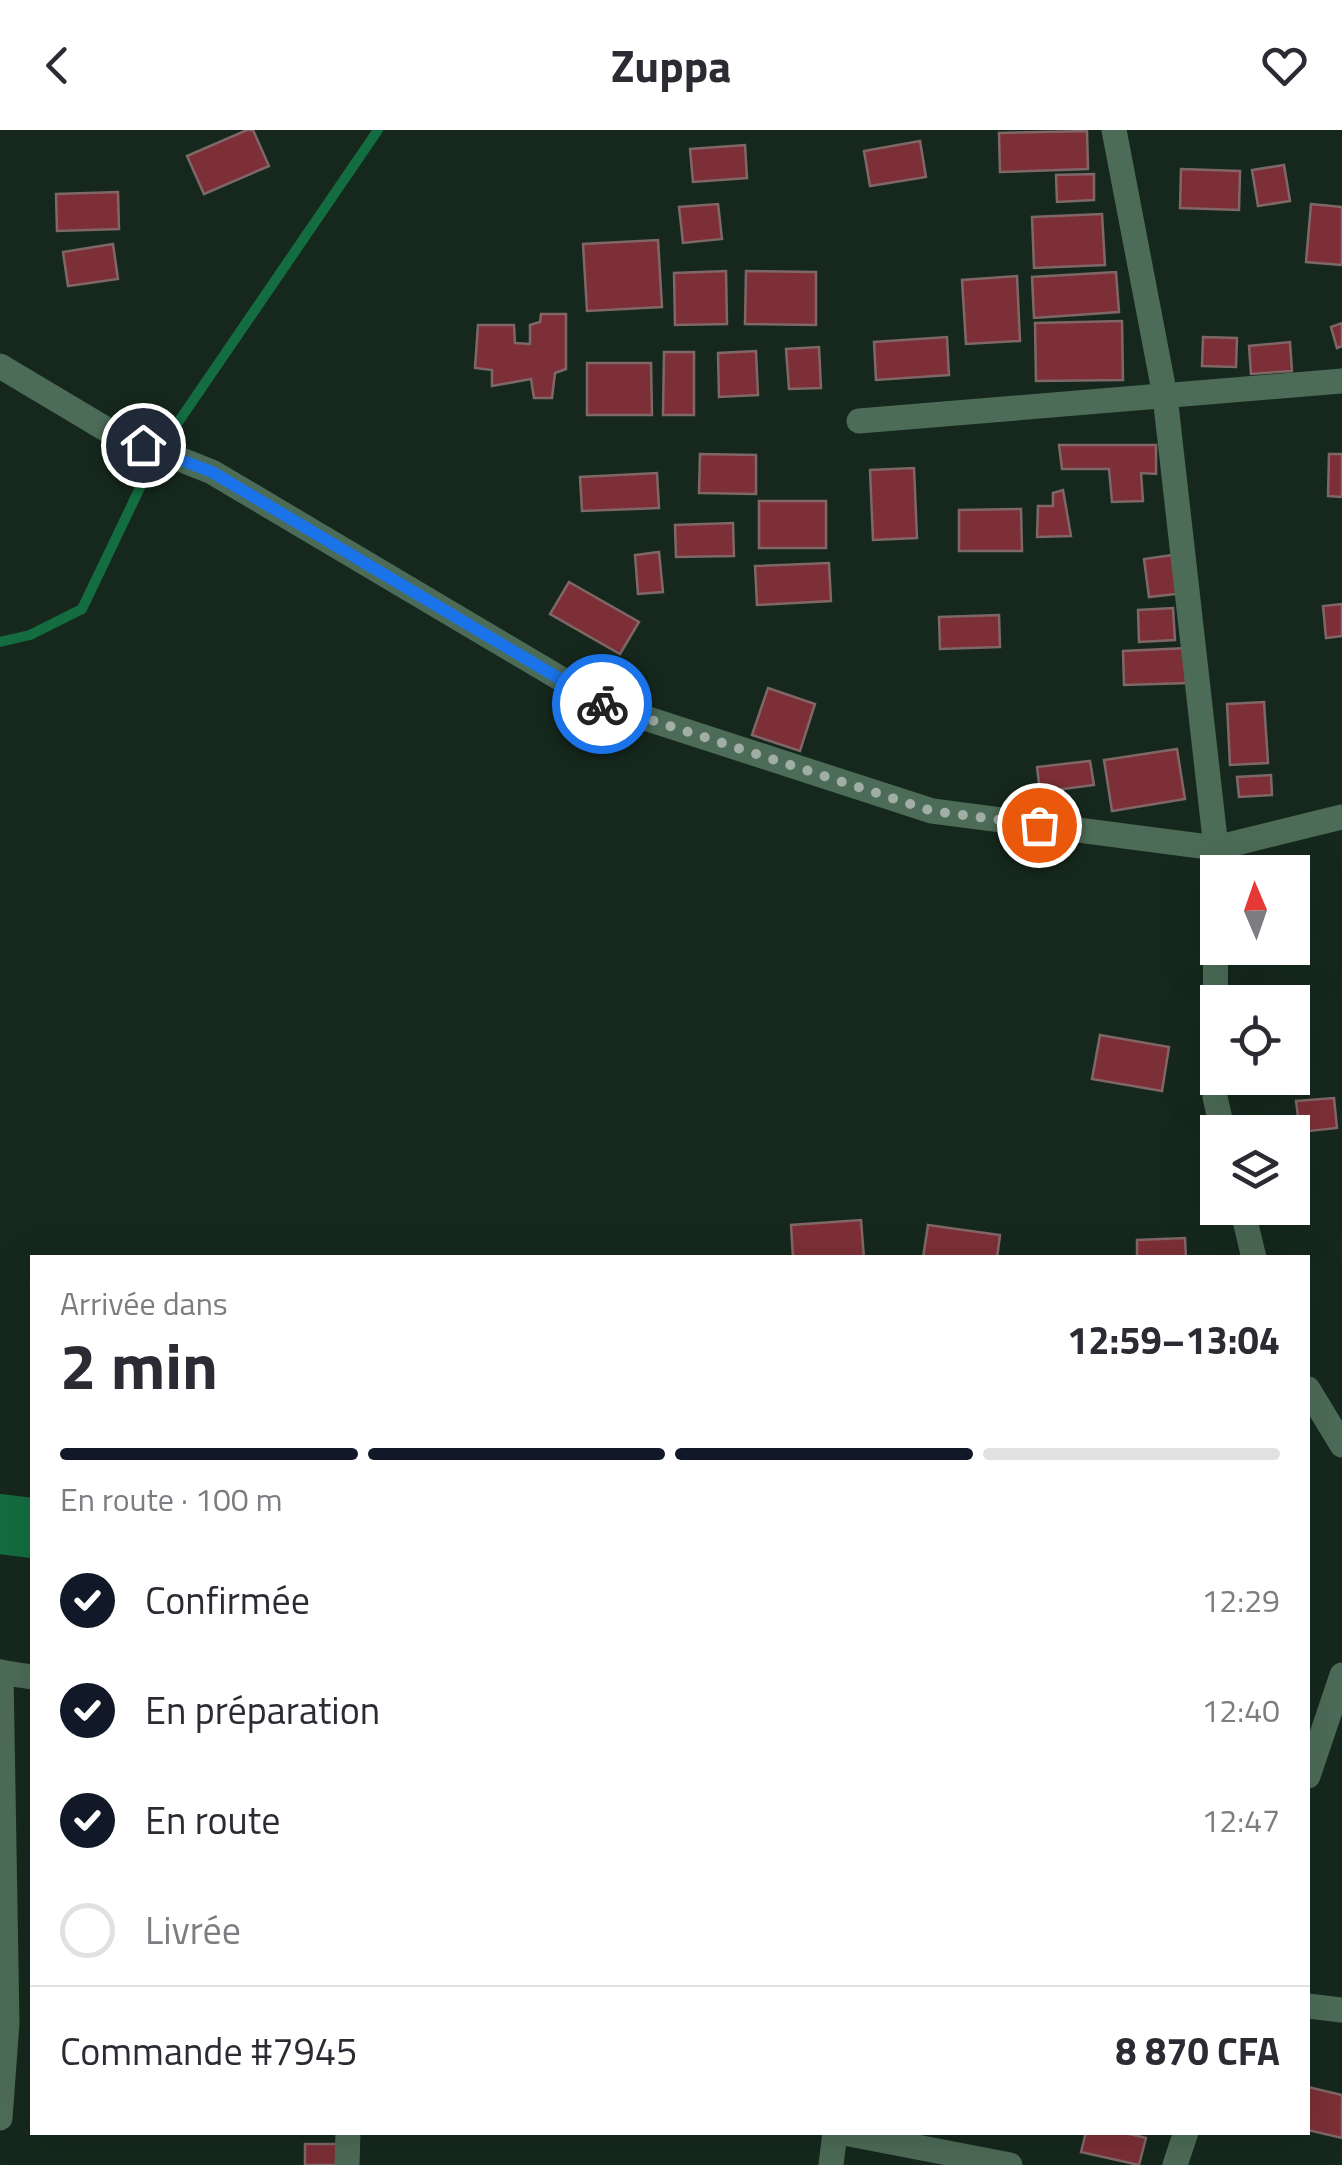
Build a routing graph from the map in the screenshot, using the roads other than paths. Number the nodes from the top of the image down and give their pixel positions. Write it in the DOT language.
graph roads {
  1 [pos="1114,130"];
  2 [pos="0,366"];
  3 [pos="1342,382"];
  4 [pos="1165,396"];
  5 [pos="859,421"];
  6 [pos="1342,817"];
  7 [pos="1216,848"];
  8 [pos="1219,1115"];
  9 [pos="1246,1225"];
  10 [pos="1253,1255"];
  11 [pos="1310,1392"];
  12 [pos="1342,1445"];
  13 [pos="0,1672"];
  14 [pos="1342,1675"];
  15 [pos="30,1677"];
  16 [pos="1310,1770"];
  17 [pos="1310,2006"];
  18 [pos="1342,2010"];
  19 [pos="3,2023"];
  20 [pos="30,2027"];
  21 [pos="0,2118"];
  22 [pos="348,2135"];
  23 [pos="836,2135"];
  24 [pos="853,2135"];
  25 [pos="1185,2135"];
  26 [pos="347,2165"];
  27 [pos="830,2165"];
  28 [pos="1010,2165"];
  29 [pos="1175,2165"];
  1 -- 4 [label="street"];
  2 -- 7 [label="street"];
  3 -- 4 [label="street"];
  4 -- 5 [label="street"];
  4 -- 7 [label="street"];
  6 -- 7 [label="street"];
  7 -- 8 [label="street"];
  9 -- 10 [label="street"];
  11 -- 12 [label="street"];
  13 -- 15 [label="street"];
  13 -- 19 [label="street"];
  14 -- 16 [label="street"];
  17 -- 18 [label="street"];
  19 -- 20 [label="street"];
  19 -- 21 [label="street"];
  22 -- 26 [label="street"];
  23 -- 27 [label="street"];
  24 -- 28 [label="street"];
  25 -- 29 [label="street"];
}
